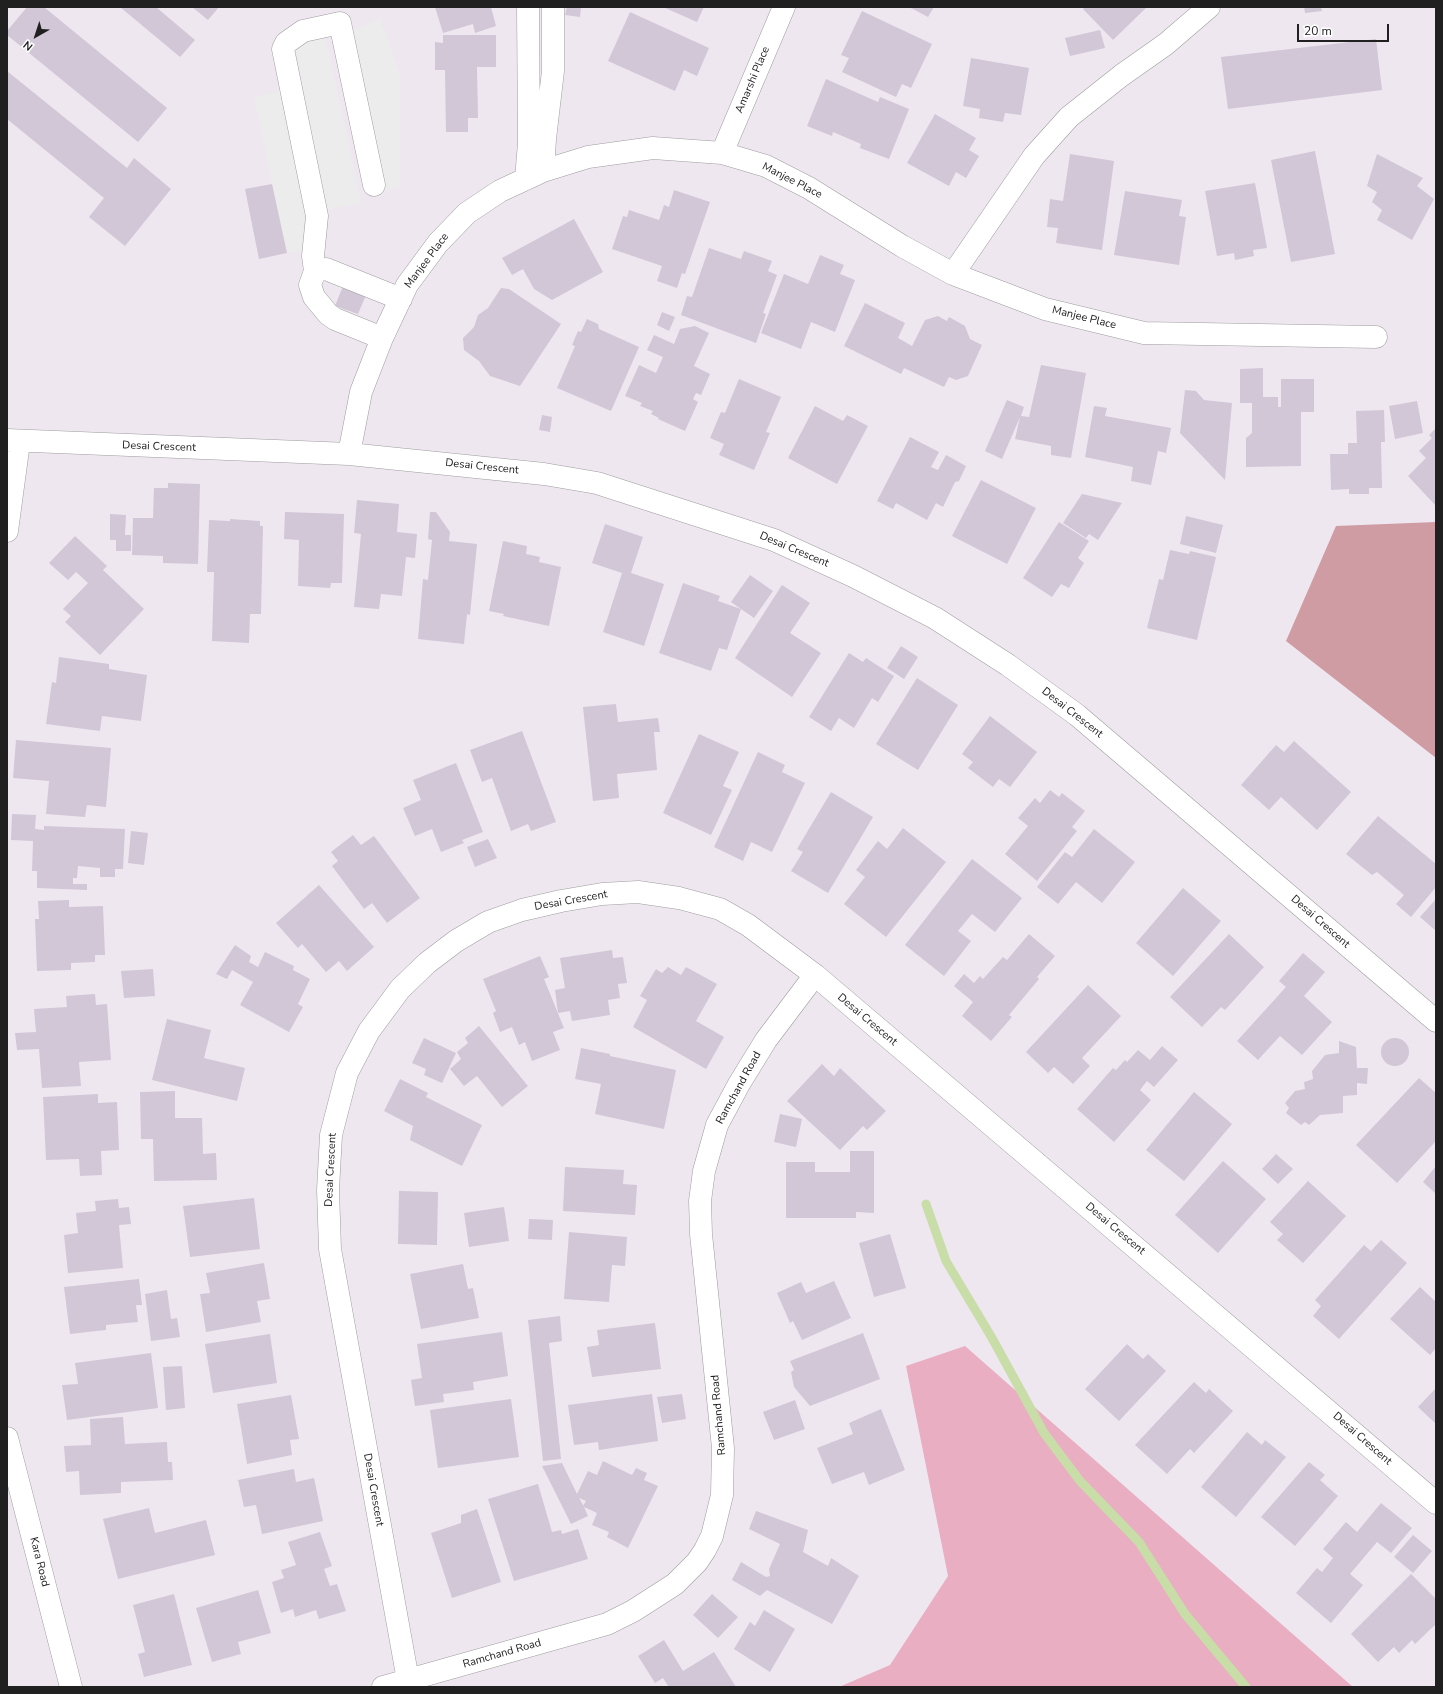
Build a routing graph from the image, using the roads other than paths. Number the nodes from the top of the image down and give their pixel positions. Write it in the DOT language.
graph roads {
  1 [pos="528,7"];
  2 [pos="553,7"];
  3 [pos="784,7"];
  4 [pos="1209,7"];
  5 [pos="722,153"];
  6 [pos="534,175"];
  7 [pos="374,185"];
  8 [pos="315,271"];
  9 [pos="953,274"];
  10 [pos="401,298"];
  11 [pos="1376,337"];
  12 [pos="382,338"];
  13 [pos="13,441"];
  14 [pos="349,454"];
  15 [pos="7,531"];
  16 [pos="815,976"];
  17 [pos="1436,1021"];
  18 [pos="7,1438"];
  19 [pos="1436,1502"];
  20 [pos="408,1680"];
  21 [pos="71,1687"];
  22 [pos="383,1687"];
  1 -- 6 [label="street"];
  2 -- 6 [label="street"];
  3 -- 5 [label="street, Amarshi Place"];
  4 -- 9 [label="street"];
  5 -- 6 [label="street, Manjee Place"];
  5 -- 9 [label="street, Manjee Place"];
  6 -- 10 [label="street, Manjee Place"];
  7 -- 8 [label="street"];
  8 -- 10 [label="street"];
  8 -- 12 [label="street"];
  9 -- 11 [label="street, Manjee Place"];
  10 -- 12 [label="street, Manjee Place"];
  12 -- 14 [label="street, Manjee Place"];
  13 -- 14 [label="street, Desai Crescent"];
  13 -- 15 [label="street"];
  14 -- 17 [label="street, Desai Crescent"];
  16 -- 19 [label="street, Desai Crescent"];
  16 -- 20 [label="street, Ramchand Road"];
  16 -- 20 [label="street, Desai Crescent"];
  18 -- 21 [label="street, Kara Road"];
  20 -- 22 [label="street, Ramchand Road"];
}
